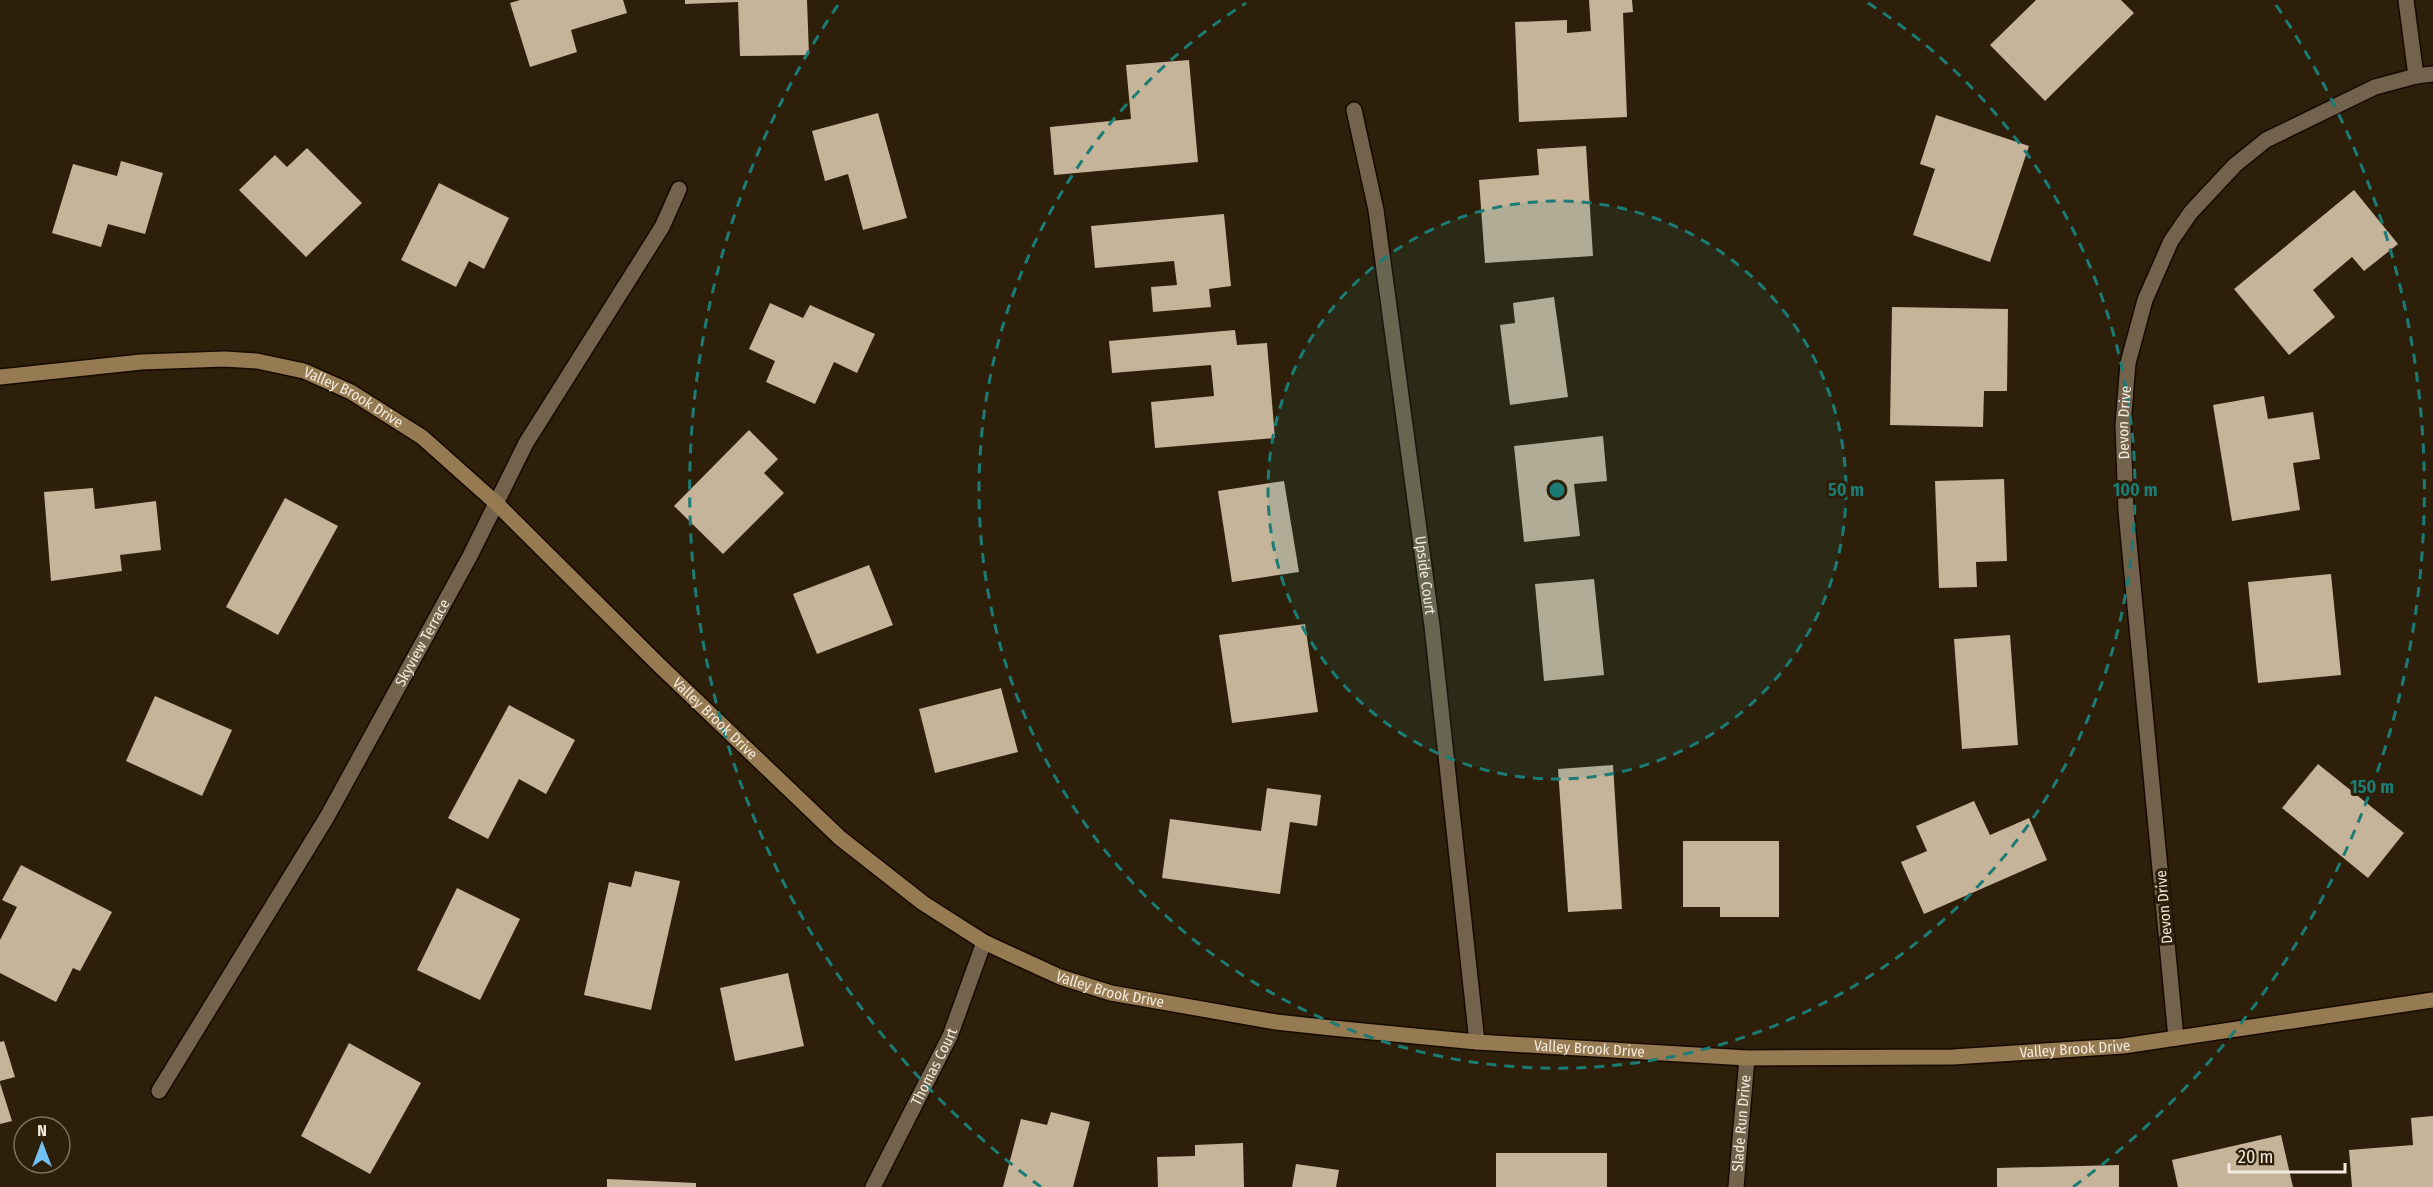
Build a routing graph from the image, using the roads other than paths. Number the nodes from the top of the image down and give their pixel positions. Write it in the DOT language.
graph roads {
  1 [pos="2406,0"];
  2 [pos="2433,74"];
  3 [pos="2416,76"];
  4 [pos="1354,110"];
  5 [pos="679,189"];
  6 [pos="0,377"];
  7 [pos="496,503"];
  8 [pos="984,942"];
  9 [pos="2433,1000"];
  10 [pos="2176,1038"];
  11 [pos="1477,1042"];
  12 [pos="1747,1058"];
  13 [pos="159,1091"];
  14 [pos="873,1187"];
  15 [pos="1736,1187"];
  1 -- 3 [label="street"];
  2 -- 3 [label="street, Devon Drive"];
  3 -- 10 [label="street, Devon Drive"];
  4 -- 11 [label="street, Upside Court"];
  5 -- 7 [label="street, Skyview Terrace"];
  6 -- 7 [label="street, Valley Brook Drive"];
  7 -- 8 [label="street, Valley Brook Drive"];
  7 -- 13 [label="street, Skyview Terrace"];
  8 -- 11 [label="street, Valley Brook Drive"];
  8 -- 14 [label="street, Thomas Court"];
  9 -- 10 [label="street, Valley Brook Drive"];
  10 -- 12 [label="street, Valley Brook Drive"];
  11 -- 12 [label="street, Valley Brook Drive"];
  12 -- 15 [label="street, Slade Run Drive"];
}
